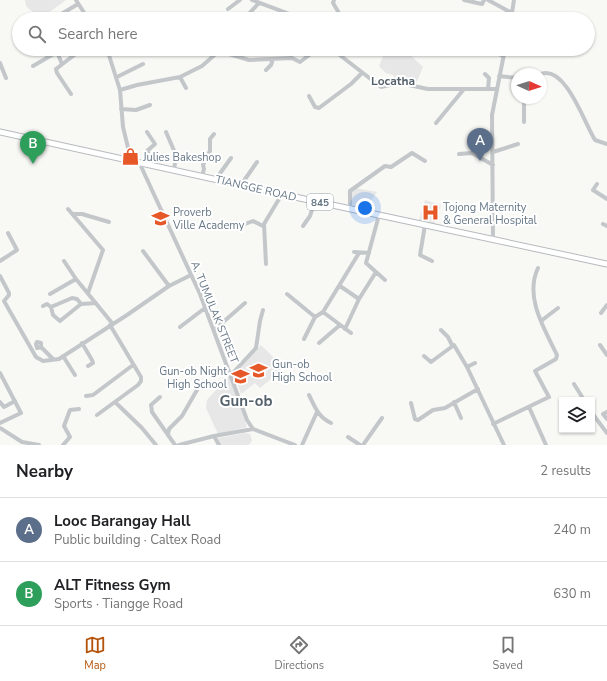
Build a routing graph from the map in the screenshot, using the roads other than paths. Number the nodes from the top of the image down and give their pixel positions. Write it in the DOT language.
graph roads {
  1 [pos="240,0"];
  2 [pos="252,0"];
  3 [pos="334,0"];
  4 [pos="464,0"];
  5 [pos="484,0"];
  6 [pos="488,0"];
  7 [pos="514,0"];
  8 [pos="77,2"];
  9 [pos="259,4"];
  10 [pos="228,8"];
  11 [pos="63,12"];
  12 [pos="83,12"];
  13 [pos="251,12"];
  14 [pos="277,12"];
  15 [pos="338,12"];
  16 [pos="510,12"];
  17 [pos="512,12"];
  18 [pos="50,56"];
  19 [pos="59,56"];
  20 [pos="73,56"];
  21 [pos="110,56"];
  22 [pos="213,56"];
  23 [pos="236,56"];
  24 [pos="309,56"];
  25 [pos="341,56"];
  26 [pos="503,56"];
  27 [pos="273,59"];
  28 [pos="0,63"];
  29 [pos="62,64"];
  30 [pos="143,64"];
  31 [pos="33,66"];
  32 [pos="266,70"];
  33 [pos="362,73"];
  34 [pos="485,74"];
  35 [pos="547,74"];
  36 [pos="499,76"];
  37 [pos="180,77"];
  38 [pos="511,77"];
  39 [pos="6,78"];
  40 [pos="117,78"];
  41 [pos="186,88"];
  42 [pos="464,89"];
  43 [pos="488,89"];
  44 [pos="496,89"];
  45 [pos="120,90"];
  46 [pos="71,94"];
  47 [pos="309,96"];
  48 [pos="524,104"];
  49 [pos="150,105"];
  50 [pos="121,109"];
  51 [pos="524,122"];
  52 [pos="436,123"];
  53 [pos="0,132"];
  54 [pos="147,132"];
  55 [pos="166,132"];
  56 [pos="214,134"];
  57 [pos="518,144"];
  58 [pos="607,144"];
  59 [pos="493,152"];
  60 [pos="459,154"];
  61 [pos="231,158"];
  62 [pos="131,160"];
  63 [pos="425,161"];
  64 [pos="139,162"];
  65 [pos="257,162"];
  66 [pos="150,165"];
  67 [pos="493,165"];
  68 [pos="174,170"];
  69 [pos="202,176"];
  70 [pos="216,179"];
  71 [pos="597,184"];
  72 [pos="241,185"];
  73 [pos="282,194"];
  74 [pos="607,199"];
  75 [pos="315,201"];
  76 [pos="350,208"];
  77 [pos="68,209"];
  78 [pos="73,214"];
  79 [pos="379,215"];
  80 [pos="109,222"];
  81 [pos="425,225"];
  82 [pos="263,226"];
  83 [pos="303,226"];
  84 [pos="236,227"];
  85 [pos="8,233"];
  86 [pos="493,240"];
  87 [pos="142,251"];
  88 [pos="369,253"];
  89 [pos="64,261"];
  90 [pos="432,261"];
  91 [pos="0,262"];
  92 [pos="266,264"];
  93 [pos="607,264"];
  94 [pos="538,268"];
  95 [pos="376,272"];
  96 [pos="191,275"];
  97 [pos="0,276"];
  98 [pos="76,278"];
  99 [pos="385,280"];
  100 [pos="169,286"];
  101 [pos="340,286"];
  102 [pos="88,293"];
  103 [pos="50,294"];
  104 [pos="288,294"];
  105 [pos="359,299"];
  106 [pos="96,303"];
  107 [pos="245,303"];
  108 [pos="81,304"];
  109 [pos="607,305"];
  110 [pos="43,306"];
  111 [pos="51,307"];
  112 [pos="205,308"];
  113 [pos="558,308"];
  114 [pos="263,310"];
  115 [pos="324,312"];
  116 [pos="601,313"];
  117 [pos="315,317"];
  118 [pos="541,321"];
  119 [pos="111,324"];
  120 [pos="340,325"];
  121 [pos="180,327"];
  122 [pos="345,329"];
  123 [pos="214,330"];
  124 [pos="441,330"];
  125 [pos="351,333"];
  126 [pos="304,339"];
  127 [pos="82,343"];
  128 [pos="319,343"];
  129 [pos="452,345"];
  130 [pos="600,345"];
  131 [pos="41,347"];
  132 [pos="607,355"];
  133 [pos="63,356"];
  134 [pos="424,356"];
  135 [pos="54,359"];
  136 [pos="475,363"];
  137 [pos="133,365"];
  138 [pos="88,366"];
  139 [pos="468,367"];
  140 [pos="0,374"];
  141 [pos="75,374"];
  142 [pos="231,375"];
  143 [pos="5,382"];
  144 [pos="574,384"];
  145 [pos="0,385"];
  146 [pos="478,389"];
  147 [pos="198,390"];
  148 [pos="309,395"];
  149 [pos="86,396"];
  150 [pos="160,397"];
  151 [pos="582,397"];
  152 [pos="15,401"];
  153 [pos="0,402"];
  154 [pos="115,402"];
  155 [pos="454,402"];
  156 [pos="411,403"];
  157 [pos="529,407"];
  158 [pos="79,408"];
  159 [pos="317,412"];
  160 [pos="607,412"];
  161 [pos="97,414"];
  162 [pos="595,417"];
  163 [pos="382,418"];
  164 [pos="461,418"];
  165 [pos="607,419"];
  166 [pos="0,423"];
  167 [pos="331,423"];
  168 [pos="493,424"];
  169 [pos="0,428"];
  170 [pos="254,429"];
  171 [pos="607,433"];
  172 [pos="168,434"];
  173 [pos="214,436"];
  174 [pos="348,437"];
  175 [pos="39,445"];
  176 [pos="63,445"];
  177 [pos="156,445"];
  178 [pos="175,445"];
  179 [pos="179,445"];
  180 [pos="219,445"];
  181 [pos="295,445"];
  182 [pos="302,445"];
  183 [pos="361,445"];
  184 [pos="504,445"];
  185 [pos="546,445"];
  1 -- 10 [label="street"];
  2 -- 9 [label="street"];
  3 -- 15 [label="street"];
  4 -- 5 [label="street"];
  6 -- 16 [label="street"];
  7 -- 17 [label="street"];
  8 -- 11 [label="street"];
  8 -- 12 [label="street"];
  9 -- 13 [label="street"];
  9 -- 14 [label="street"];
  18 -- 31 [label="street"];
  19 -- 29 [label="street"];
  20 -- 29 [label="street"];
  21 -- 40 [label="street"];
  22 -- 37 [label="street"];
  23 -- 27 [label="street"];
  24 -- 27 [label="street"];
  25 -- 33 [label="street"];
  26 -- 36 [label="street"];
  27 -- 32 [label="street"];
  28 -- 39 [label="street"];
  29 -- 46 [label="street"];
  30 -- 40 [label="street"];
  33 -- 42 [label="street"];
  33 -- 47 [label="street"];
  34 -- 43 [label="street"];
  35 -- 58 [label="street"];
  36 -- 38 [label="street"];
  36 -- 44 [label="street"];
  37 -- 41 [label="street"];
  37 -- 45 [label="street"];
  40 -- 45 [label="street"];
  42 -- 43 [label="street"];
  42 -- 52 [label="street"];
  43 -- 44 [label="street"];
  44 -- 59 [label="street"];
  45 -- 50 [label="street"];
  48 -- 51 [label="street"];
  49 -- 50 [label="street"];
  50 -- 62 [label="street"];
  53 -- 62 [label="main road, TIANGGE ROAD / 845"];
  54 -- 66 [label="street"];
  55 -- 68 [label="street"];
  56 -- 69 [label="street"];
  57 -- 59 [label="street"];
  59 -- 67 [label="street"];
  60 -- 67 [label="street"];
  61 -- 70 [label="street"];
  62 -- 64 [label="main road, TIANGGE ROAD / 845"];
  63 -- 76 [label="street"];
  64 -- 66 [label="main road, TIANGGE ROAD / 845"];
  64 -- 96 [label="street, A. TUMULAK STREET"];
  65 -- 72 [label="street"];
  66 -- 68 [label="main road, TIANGGE ROAD / 845"];
  67 -- 86 [label="street"];
  68 -- 69 [label="main road, TIANGGE ROAD / 845"];
  69 -- 70 [label="main road, TIANGGE ROAD / 845"];
  70 -- 72 [label="main road, TIANGGE ROAD / 845"];
  71 -- 74 [label="street"];
  72 -- 73 [label="main road, TIANGGE ROAD / 845"];
  73 -- 75 [label="main road, TIANGGE ROAD / 845"];
  73 -- 82 [label="street"];
  75 -- 76 [label="main road, TIANGGE ROAD / 845"];
  75 -- 83 [label="street"];
  76 -- 79 [label="main road, TIANGGE ROAD / 845"];
  77 -- 78 [label="street"];
  78 -- 80 [label="street"];
  78 -- 102 [label="street"];
  79 -- 81 [label="main road, TIANGGE ROAD / 845"];
  79 -- 88 [label="street"];
  81 -- 86 [label="main road, TIANGGE ROAD / 845"];
  81 -- 90 [label="street"];
  82 -- 84 [label="street"];
  82 -- 92 [label="street"];
  85 -- 91 [label="street"];
  86 -- 93 [label="main road, TIANGGE ROAD / 845"];
  87 -- 100 [label="street"];
  88 -- 95 [label="street"];
  88 -- 101 [label="street"];
  89 -- 98 [label="street"];
  94 -- 118 [label="street"];
  95 -- 99 [label="street"];
  95 -- 105 [label="street"];
  96 -- 100 [label="street"];
  96 -- 112 [label="street, A. TUMULAK STREET"];
  97 -- 135 [label="street"];
  98 -- 102 [label="street"];
  98 -- 103 [label="street"];
  100 -- 119 [label="street"];
  101 -- 105 [label="street"];
  101 -- 115 [label="street"];
  102 -- 106 [label="street"];
  104 -- 117 [label="street"];
  105 -- 122 [label="street"];
  106 -- 108 [label="street"];
  106 -- 119 [label="street"];
  107 -- 123 [label="street"];
  108 -- 111 [label="street"];
  108 -- 111 [label="street"];
  109 -- 116 [label="street"];
  110 -- 111 [label="street"];
  112 -- 121 [label="street"];
  112 -- 123 [label="street, A. TUMULAK STREET"];
  113 -- 118 [label="street"];
  114 -- 142 [label="street"];
  115 -- 117 [label="street"];
  115 -- 120 [label="street"];
  117 -- 126 [label="street"];
  118 -- 157 [label="street"];
  119 -- 127 [label="street"];
  119 -- 137 [label="street"];
  120 -- 122 [label="street"];
  120 -- 128 [label="street"];
  122 -- 125 [label="street"];
  123 -- 142 [label="street, A. TUMULAK STREET"];
  124 -- 129 [label="street"];
  127 -- 133 [label="street"];
  127 -- 138 [label="street"];
  129 -- 134 [label="street"];
  129 -- 139 [label="street"];
  130 -- 132 [label="street"];
  131 -- 135 [label="street"];
  133 -- 135 [label="street"];
  133 -- 141 [label="street"];
  136 -- 139 [label="street"];
  137 -- 149 [label="street"];
  137 -- 154 [label="street"];
  139 -- 146 [label="street"];
  140 -- 143 [label="street"];
  142 -- 170 [label="street, A. TUMULAK STREET"];
  143 -- 145 [label="street"];
  143 -- 152 [label="street"];
  144 -- 151 [label="street"];
  146 -- 155 [label="street"];
  146 -- 168 [label="street"];
  147 -- 172 [label="street"];
  148 -- 159 [label="street"];
  150 -- 172 [label="street"];
  152 -- 153 [label="street"];
  152 -- 166 [label="street"];
  154 -- 161 [label="street"];
  154 -- 177 [label="street"];
  155 -- 156 [label="street"];
  155 -- 164 [label="street"];
  157 -- 168 [label="street"];
  157 -- 185 [label="street"];
  158 -- 176 [label="street"];
  159 -- 167 [label="street"];
  159 -- 182 [label="street"];
  160 -- 165 [label="street"];
  162 -- 171 [label="street"];
  163 -- 183 [label="street"];
  168 -- 184 [label="street"];
  169 -- 175 [label="street"];
  170 -- 173 [label="street"];
  170 -- 181 [label="street"];
  172 -- 178 [label="street"];
  173 -- 179 [label="street"];
  173 -- 180 [label="street"];
  174 -- 183 [label="street"];
}
